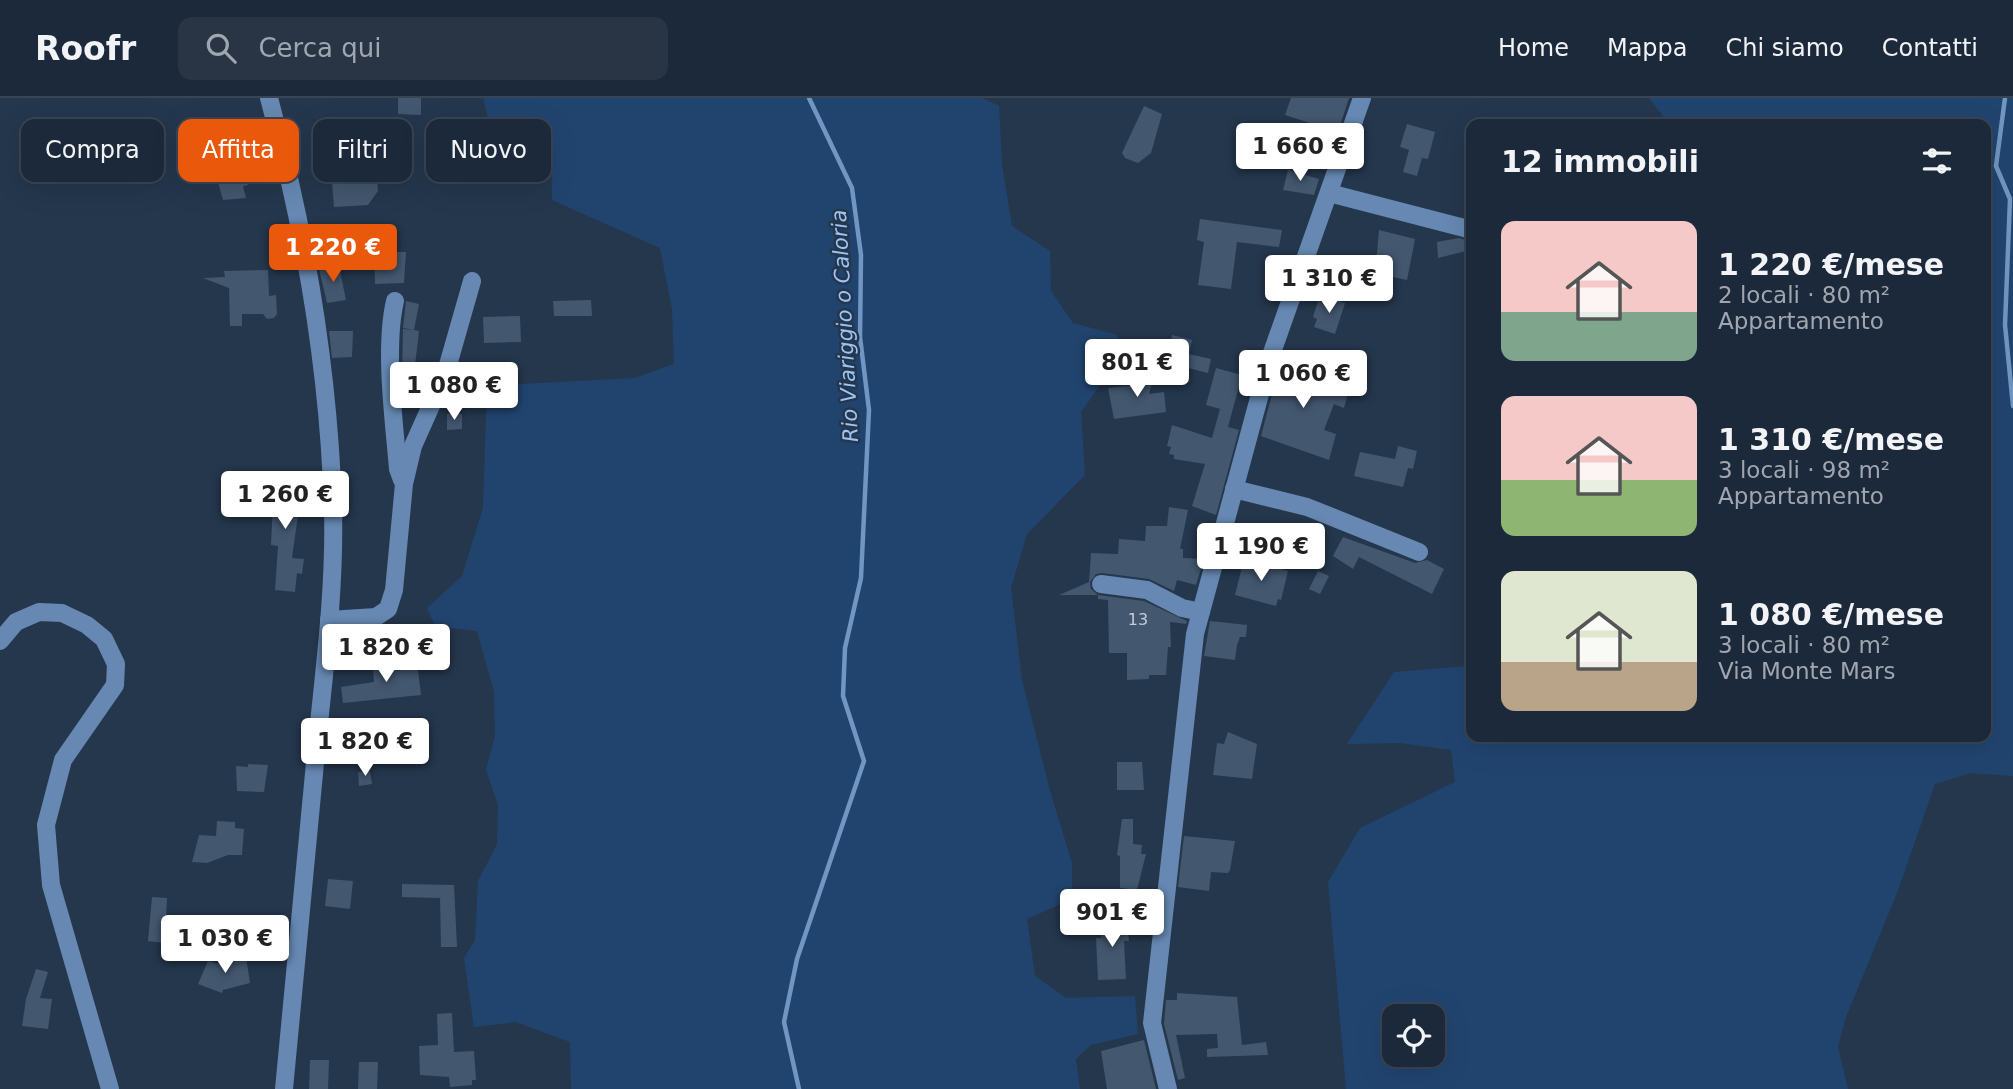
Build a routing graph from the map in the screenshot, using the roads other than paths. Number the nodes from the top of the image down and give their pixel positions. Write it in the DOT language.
graph roads {
  1 [pos="269,98"];
  2 [pos="1362,98"];
  3 [pos="1329,193"];
  4 [pos="1466,228"];
  5 [pos="472,281"];
  6 [pos="395,301"];
  7 [pos="404,484"];
  8 [pos="1234,489"];
  9 [pos="1419,552"];
  10 [pos="1101,584"];
  11 [pos="1201,612"];
  12 [pos="329,620"];
  13 [pos="0,641"];
  14 [pos="110,1089"];
  15 [pos="284,1089"];
  16 [pos="1168,1089"];
  1 -- 12 [label="street"];
  2 -- 3 [label="street"];
  3 -- 4 [label="street"];
  3 -- 8 [label="street"];
  5 -- 7 [label="street"];
  6 -- 7 [label="street"];
  7 -- 12 [label="street"];
  8 -- 9 [label="street"];
  8 -- 11 [label="street"];
  10 -- 11 [label="street"];
  11 -- 16 [label="street"];
  12 -- 15 [label="street"];
  13 -- 14 [label="street"];
}
